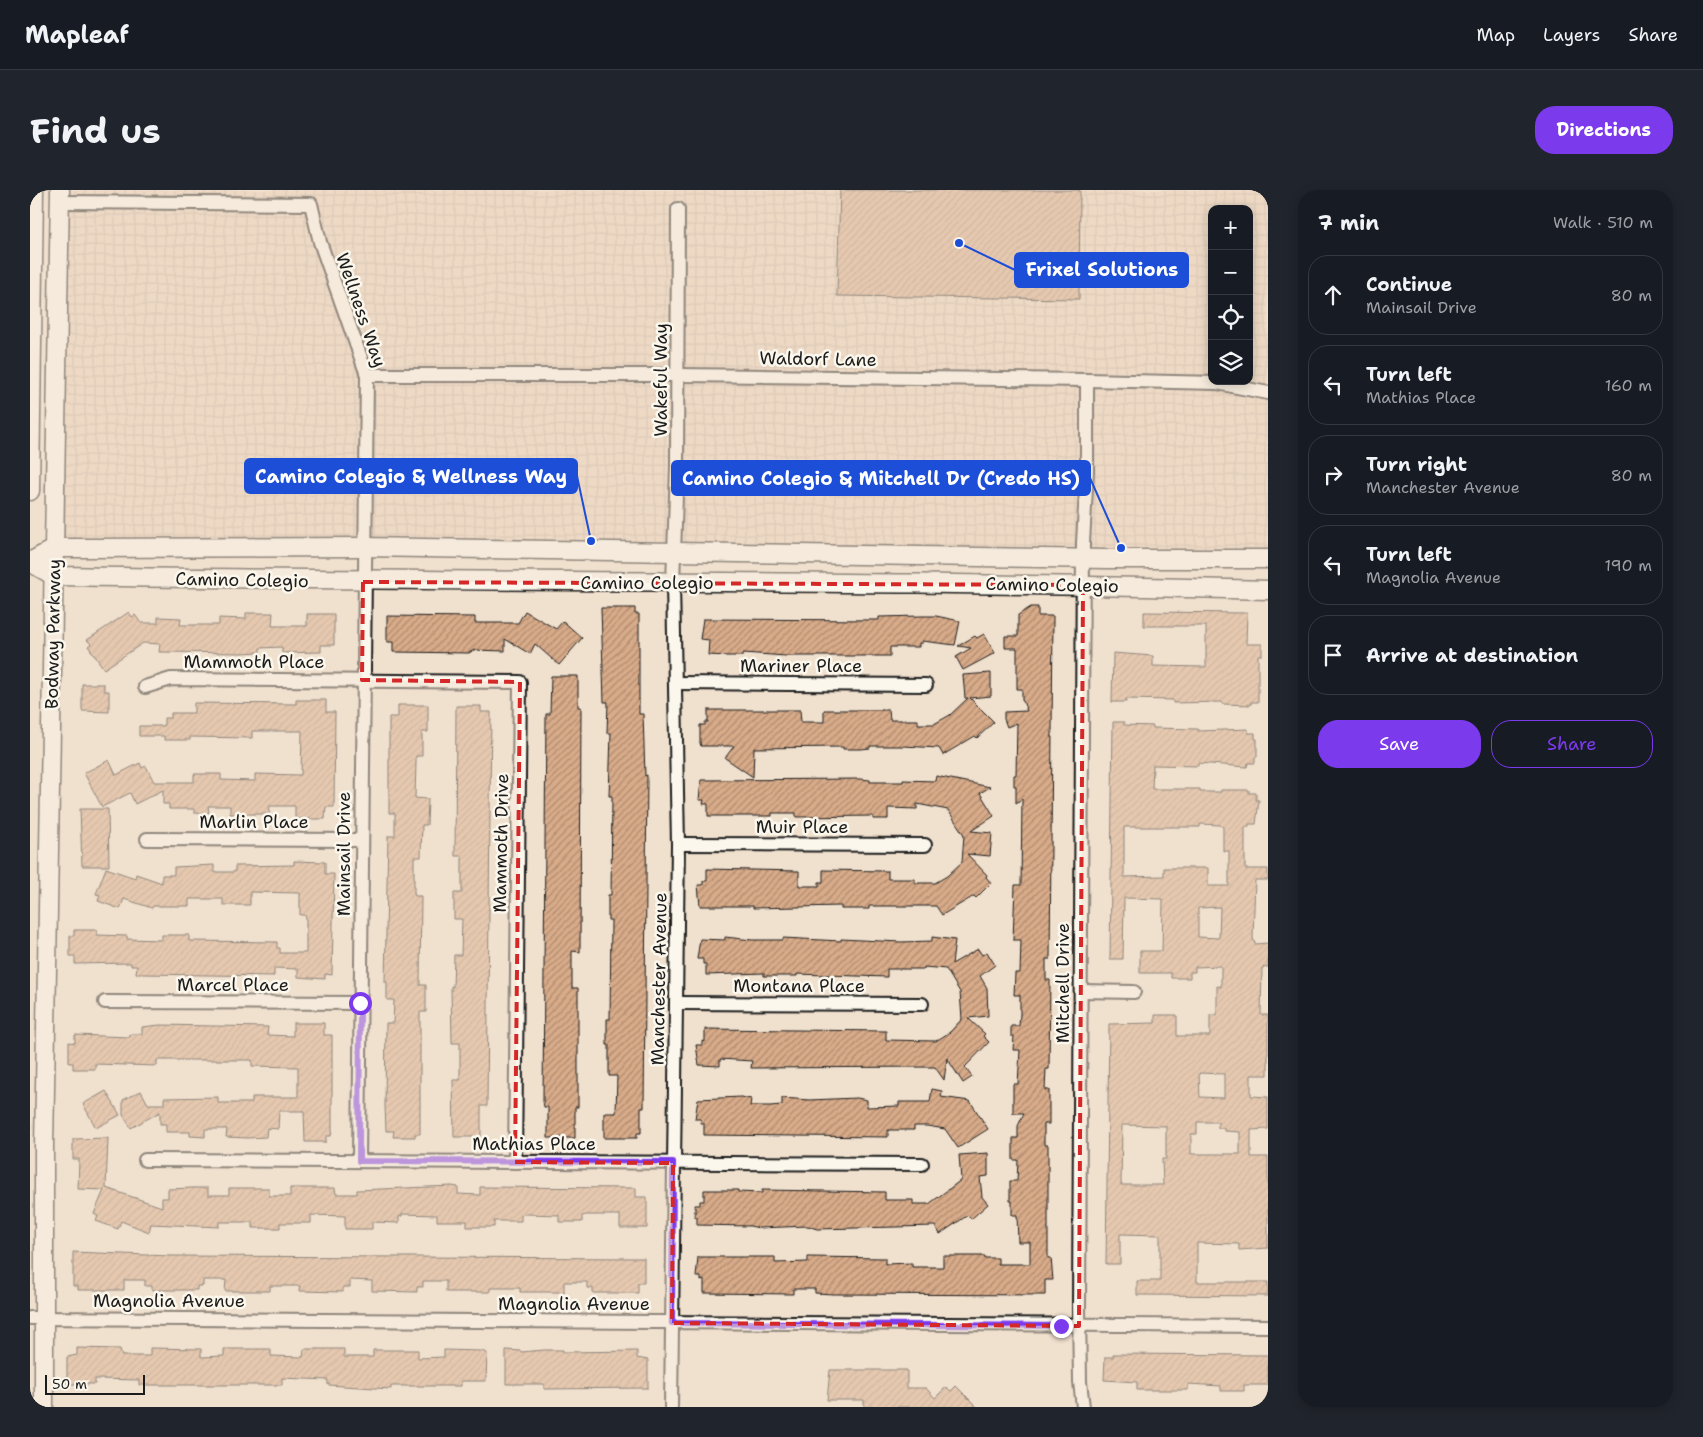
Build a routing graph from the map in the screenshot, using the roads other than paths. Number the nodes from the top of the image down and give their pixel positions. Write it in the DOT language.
graph roads {
  1 [pos="33,194"];
  2 [pos="60,196"];
  3 [pos="678,209"];
  4 [pos="367,375"];
  5 [pos="678,375"];
  6 [pos="1087,380"];
  7 [pos="1268,393"];
  8 [pos="30,491"];
  9 [pos="363,547"];
  10 [pos="55,548"];
  11 [pos="674,552"];
  12 [pos="1083,558"];
  13 [pos="1268,559"];
  14 [pos="30,562"];
  15 [pos="54,576"];
  16 [pos="363,582"];
  17 [pos="673,583"];
  18 [pos="1083,585"];
  19 [pos="1268,590"];
  20 [pos="362,680"];
  21 [pos="675,683"];
  22 [pos="926,685"];
  23 [pos="146,686"];
  24 [pos="147,839"];
  25 [pos="361,840"];
  26 [pos="678,844"];
  27 [pos="925,845"];
  28 [pos="1080,991"];
  29 [pos="1134,992"];
  30 [pos="105,1002"];
  31 [pos="360,1003"];
  32 [pos="677,1003"];
  33 [pos="922,1004"];
  34 [pos="145,1160"];
  35 [pos="359,1161"];
  36 [pos="515,1162"];
  37 [pos="673,1162"];
  38 [pos="922,1164"];
  39 [pos="37,1318"];
  40 [pos="672,1323"];
  41 [pos="1078,1326"];
  42 [pos="1268,1326"];
  43 [pos="44,1407"];
  44 [pos="671,1407"];
  45 [pos="1083,1407"];
  1 -- 8 [label="street"];
  2 -- 4 [label="street, Wellness Way"];
  2 -- 10 [label="street, Bodway Parkway"];
  3 -- 5 [label="street, Wakeful Way"];
  4 -- 5 [label="street, Waldorf Lane"];
  4 -- 9 [label="street, Wellness Way"];
  5 -- 6 [label="street, Waldorf Lane"];
  5 -- 11 [label="street, Wakeful Way"];
  6 -- 7 [label="street, Waldorf Lane"];
  6 -- 12 [label="street, Mitchell Drive"];
  9 -- 10 [label="street, Camino Colegio"];
  9 -- 11 [label="street, Camino Colegio"];
  9 -- 16 [label="street, Mainsail Drive"];
  10 -- 14 [label="street, Camino Colegio"];
  10 -- 15 [label="street, Bodway Parkway"];
  11 -- 12 [label="street, Camino Colegio"];
  11 -- 17 [label="street, Manchester Avenue"];
  12 -- 13 [label="street, Camino Colegio"];
  12 -- 18 [label="street, Mitchell Drive"];
  14 -- 15 [label="street, Camino Colegio"];
  15 -- 16 [label="street, Camino Colegio"];
  15 -- 39 [label="street, Bodway Parkway"];
  16 -- 17 [label="street, Camino Colegio"];
  16 -- 20 [label="street, Mainsail Drive"];
  17 -- 18 [label="street, Camino Colegio"];
  17 -- 21 [label="street, Manchester Avenue"];
  18 -- 19 [label="street, Camino Colegio"];
  18 -- 28 [label="street, Mitchell Drive"];
  20 -- 23 [label="street, Mammoth Place"];
  20 -- 25 [label="street, Mainsail Drive"];
  20 -- 36 [label="street, Mammoth Drive"];
  21 -- 22 [label="street, Mariner Place"];
  21 -- 26 [label="street, Manchester Avenue"];
  24 -- 25 [label="street, Marlin Place"];
  25 -- 31 [label="street, Mainsail Drive"];
  26 -- 27 [label="street, Muir Place"];
  26 -- 32 [label="street, Manchester Avenue"];
  28 -- 29 [label="street"];
  28 -- 41 [label="street, Mitchell Drive"];
  30 -- 31 [label="street, Marcel Place"];
  31 -- 35 [label="street, Mainsail Drive"];
  32 -- 33 [label="street, Montana Place"];
  32 -- 37 [label="street, Manchester Avenue"];
  34 -- 35 [label="street, Mathias Place"];
  35 -- 36 [label="street, Mathias Place"];
  36 -- 37 [label="street, Mathias Place"];
  37 -- 38 [label="street, Mathias Place"];
  37 -- 40 [label="street, Manchester Avenue"];
  39 -- 40 [label="street, Magnolia Avenue"];
  39 -- 43 [label="street, Bodway Parkway"];
  40 -- 41 [label="street, Magnolia Avenue"];
  40 -- 44 [label="street, Manchester Avenue"];
  41 -- 42 [label="street, Magnolia Avenue"];
  41 -- 45 [label="street, Mitchell Drive"];
}
